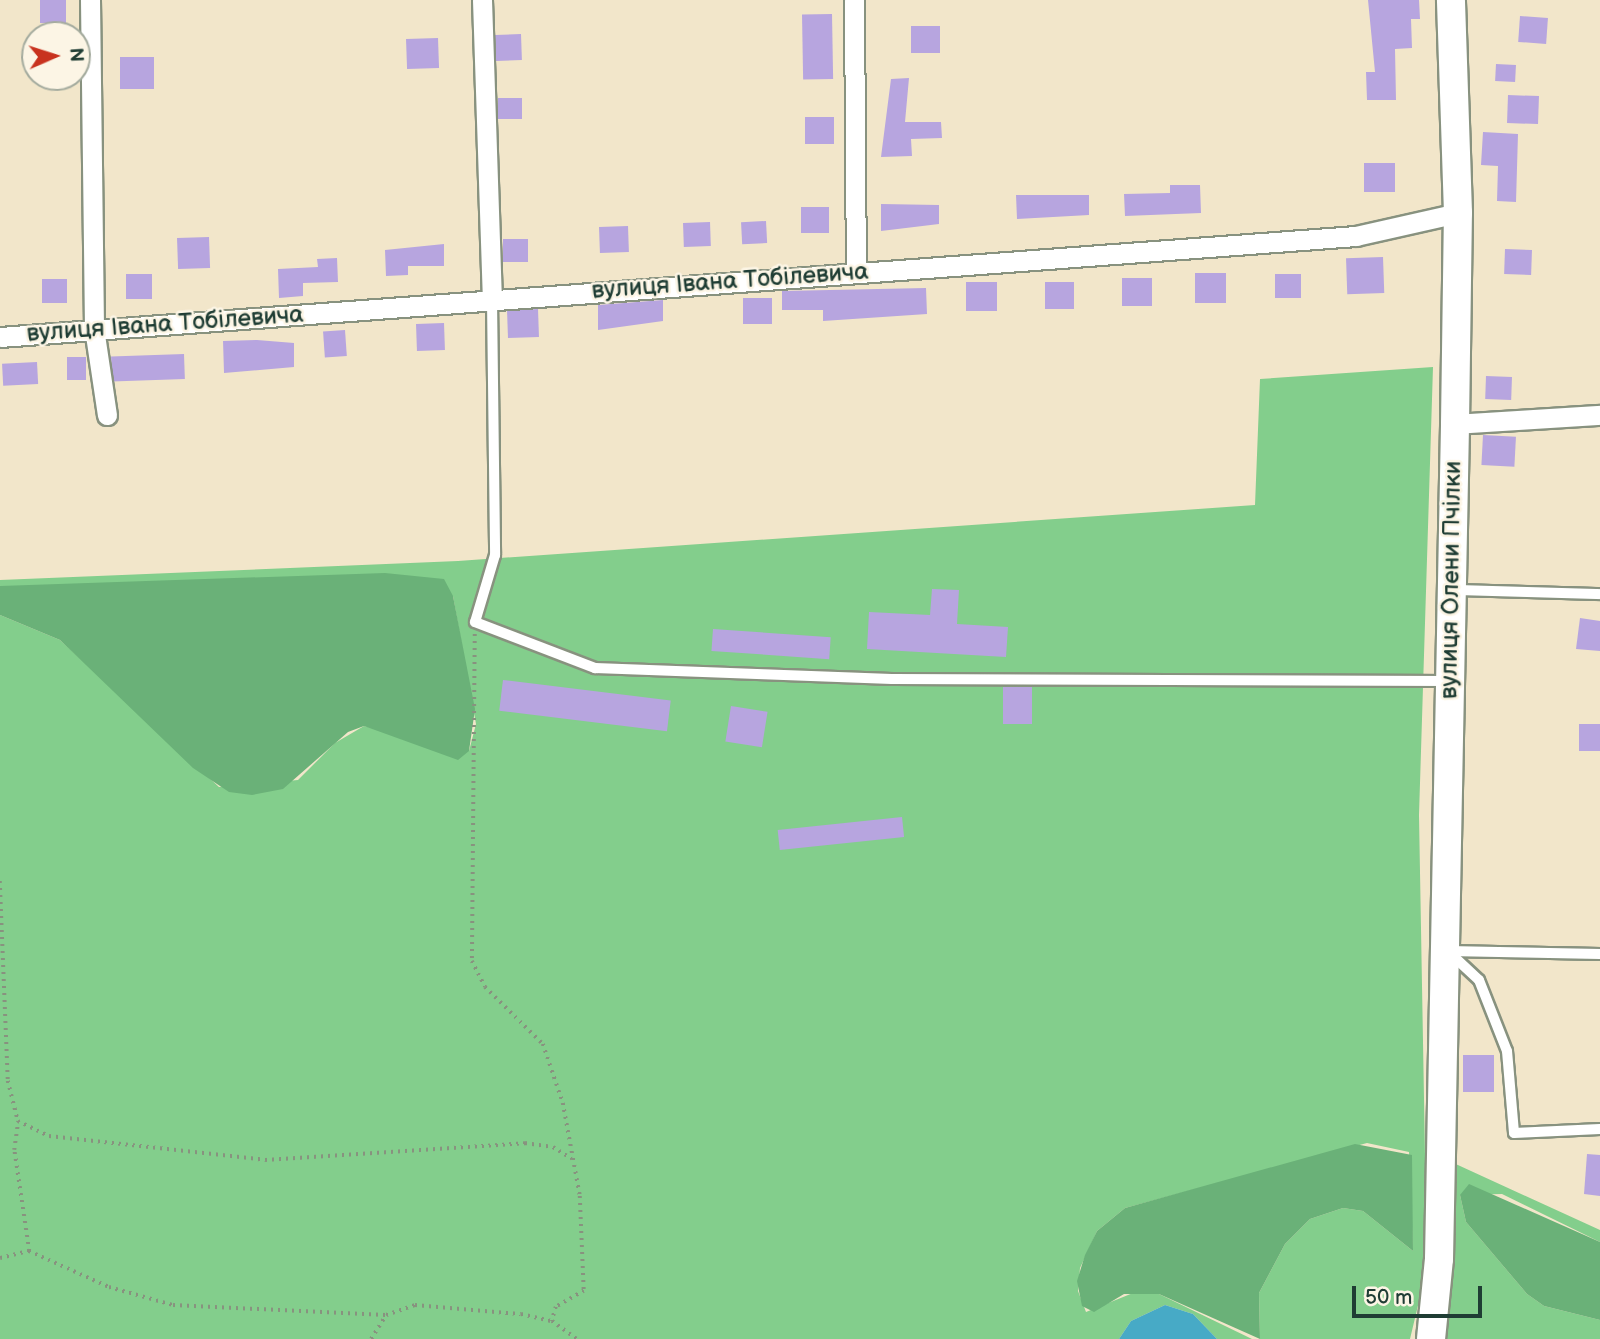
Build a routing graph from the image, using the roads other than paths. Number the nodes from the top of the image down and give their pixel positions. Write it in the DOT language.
graph roads {
  1 [pos="90,0"];
  2 [pos="482,0"];
  3 [pos="854,0"];
  4 [pos="1451,0"];
  5 [pos="1458,213"];
  6 [pos="856,272"];
  7 [pos="492,299"];
  8 [pos="94,328"];
  9 [pos="0,337"];
  10 [pos="107,415"];
  11 [pos="1600,415"];
  12 [pos="1455,424"];
  13 [pos="1449,590"];
  14 [pos="1600,594"];
  15 [pos="1449,681"];
  16 [pos="1444,951"];
  17 [pos="1600,954"];
  18 [pos="1600,1129"];
  19 [pos="1431,1339"];
  1 -- 8 [label="street"];
  2 -- 7 [label="street"];
  3 -- 6 [label="street"];
  4 -- 5 [label="street, вулиця Олени Пчілки"];
  5 -- 6 [label="street, вулиця Івана Тобілевича"];
  5 -- 12 [label="street, вулиця Олени Пчілки"];
  6 -- 7 [label="street, вулиця Івана Тобілевича"];
  7 -- 8 [label="street, вулиця Івана Тобілевича"];
  7 -- 15 [label="lane"];
  8 -- 9 [label="street, вулиця Івана Тобілевича"];
  8 -- 10 [label="street"];
  11 -- 12 [label="street"];
  12 -- 13 [label="street, вулиця Олени Пчілки"];
  13 -- 14 [label="lane"];
  13 -- 15 [label="street, вулиця Олени Пчілки"];
  15 -- 16 [label="street, вулиця Олени Пчілки"];
  16 -- 17 [label="lane"];
  16 -- 18 [label="lane"];
  16 -- 19 [label="street, вулиця Олени Пчілки"];
}
